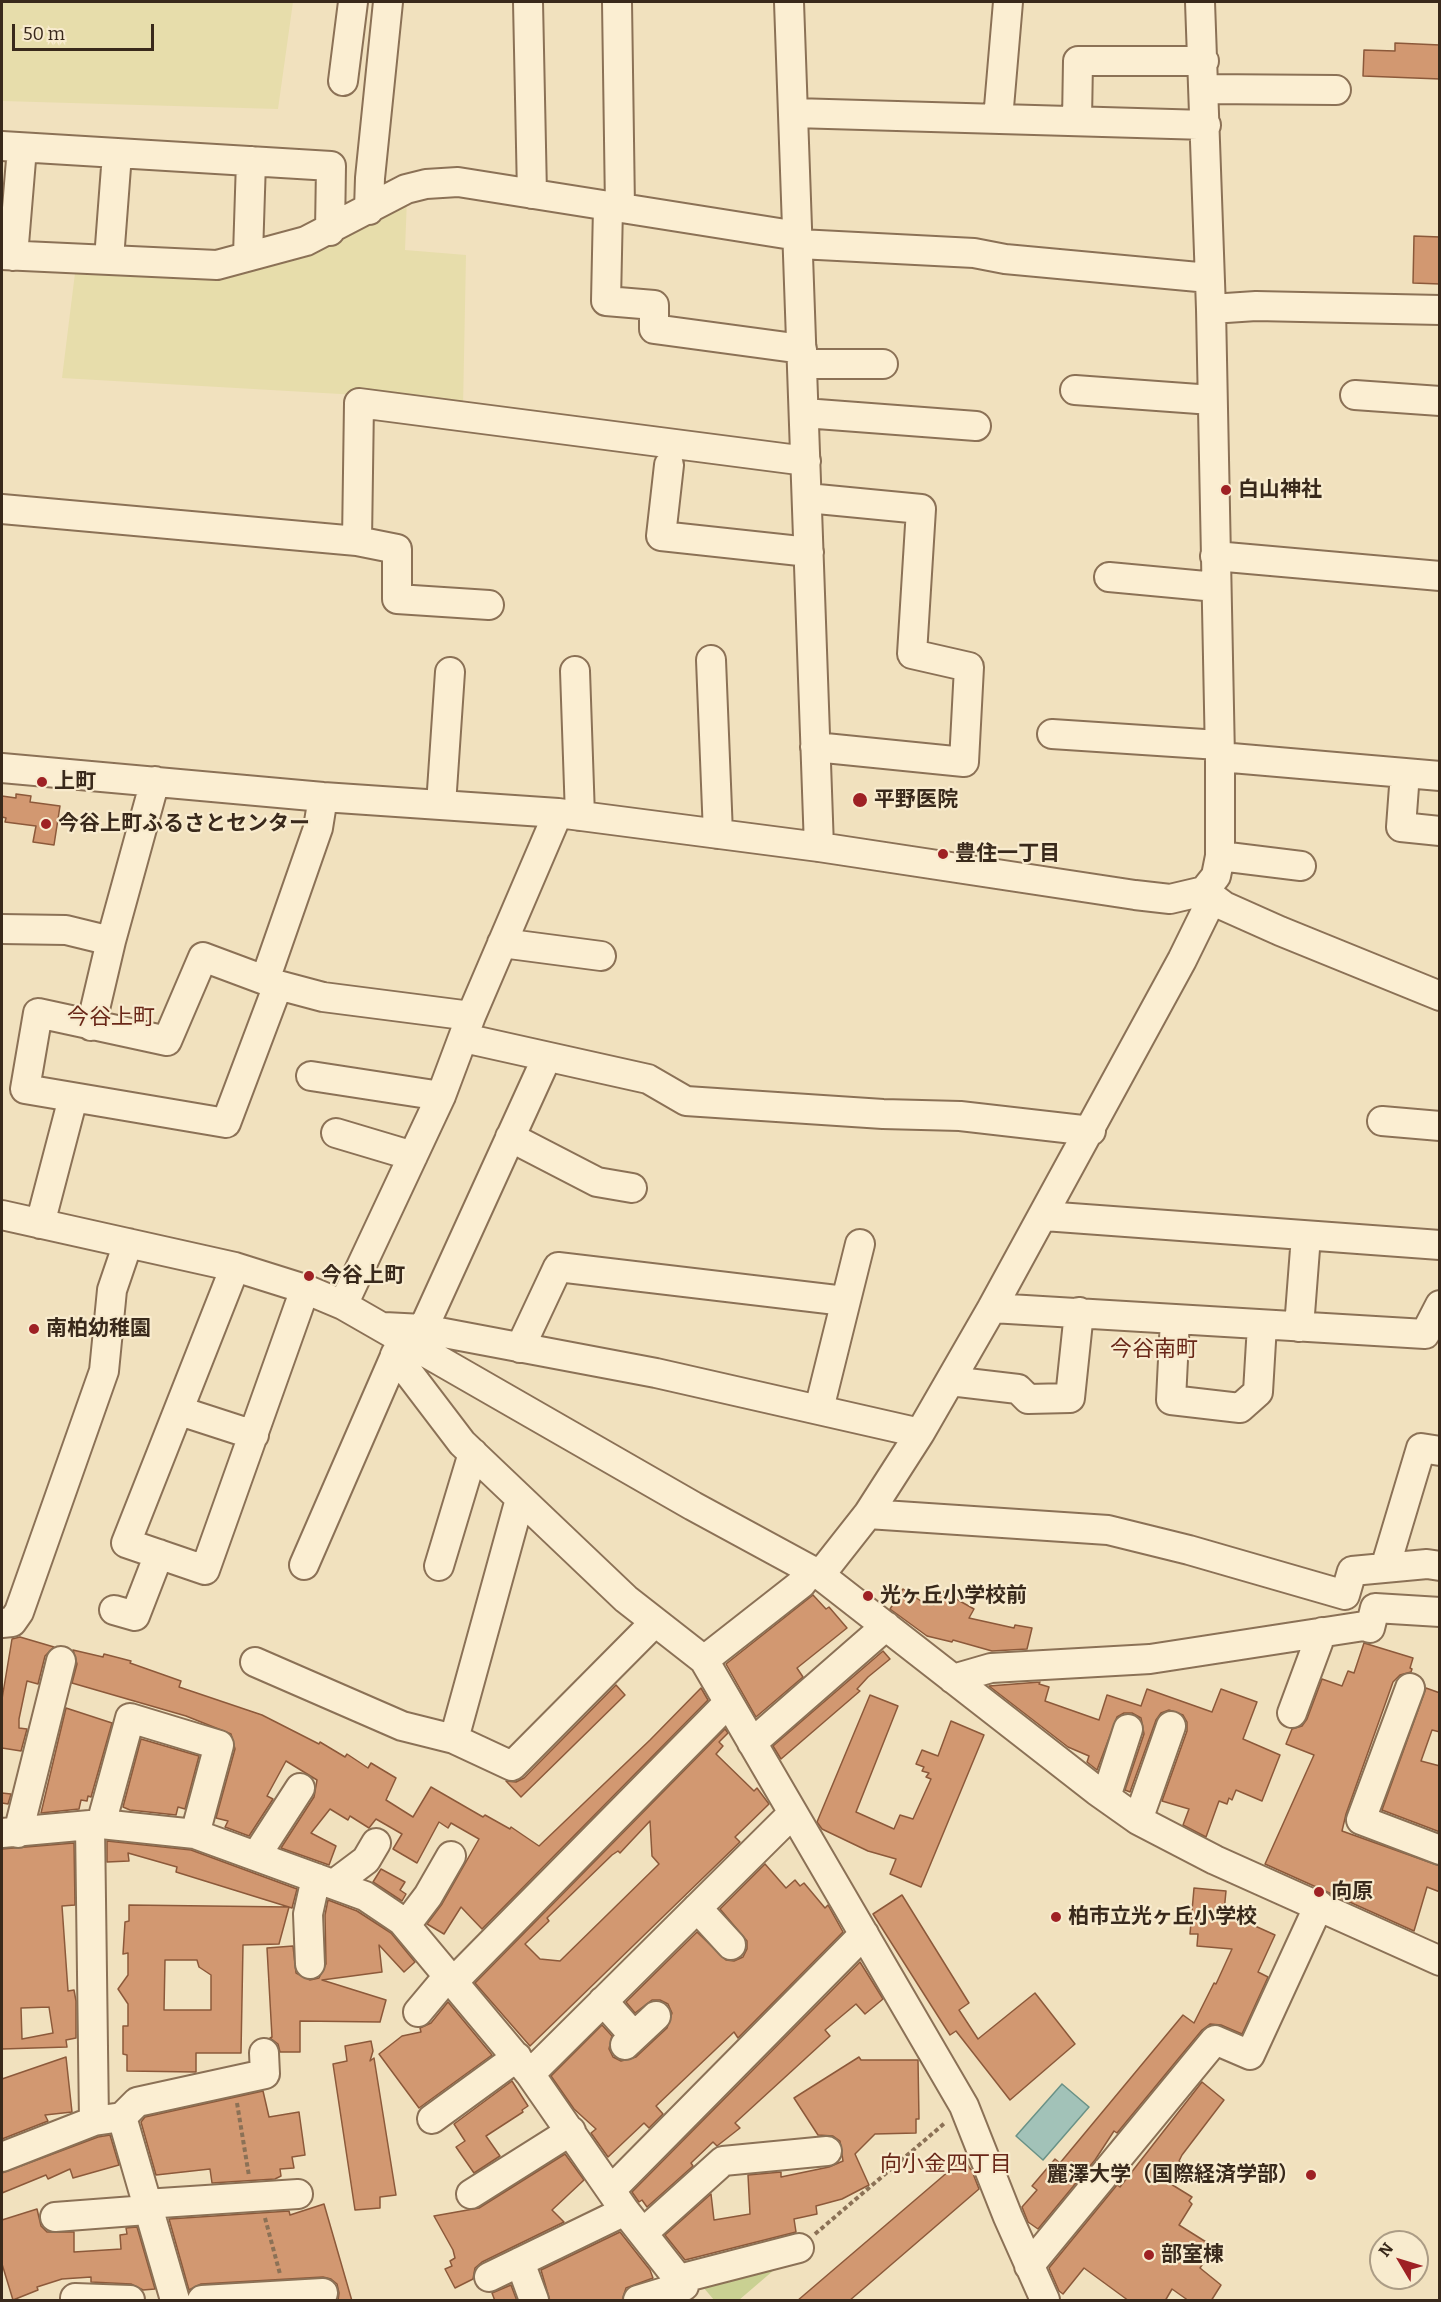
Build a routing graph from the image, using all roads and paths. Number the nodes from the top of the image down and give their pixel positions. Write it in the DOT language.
graph roads {
  1 [pos="353,2"];
  2 [pos="388,2"];
  3 [pos="528,2"];
  4 [pos="617,2"];
  5 [pos="789,2"];
  6 [pos="1008,2"];
  7 [pos="1200,2"];
  8 [pos="1204,75"];
  9 [pos="344,81"];
  10 [pos="1336,90"];
  11 [pos="794,113"];
  12 [pos="998,119"];
  13 [pos="1077,122"];
  14 [pos="1206,125"];
  15 [pos="12,147"];
  16 [pos="117,154"];
  17 [pos="251,161"];
  18 [pos="532,194"];
  19 [pos="614,207"];
  20 [pos="369,210"];
  21 [pos="330,231"];
  22 [pos="799,240"];
  23 [pos="7,255"];
  24 [pos="248,255"];
  25 [pos="109,259"];
  26 [pos="1209,278"];
  27 [pos="1211,309"];
  28 [pos="1440,310"];
  29 [pos="802,356"];
  30 [pos="883,364"];
  31 [pos="1075,390"];
  32 [pos="1356,395"];
  33 [pos="1212,400"];
  34 [pos="1440,401"];
  35 [pos="804,413"];
  36 [pos="976,426"];
  37 [pos="806,461"];
  38 [pos="669,465"];
  39 [pos="807,498"];
  40 [pos="2,509"];
  41 [pos="357,541"];
  42 [pos="809,552"];
  43 [pos="1215,556"];
  44 [pos="1440,576"];
  45 [pos="1109,577"];
  46 [pos="1216,587"];
  47 [pos="489,605"];
  48 [pos="711,660"];
  49 [pos="575,671"];
  50 [pos="450,672"];
  51 [pos="1052,734"];
  52 [pos="815,747"];
  53 [pos="1220,751"];
  54 [pos="2,768"];
  55 [pos="1405,773"];
  56 [pos="1440,776"];
  57 [pos="155,781"];
  58 [pos="323,797"];
  59 [pos="441,805"];
  60 [pos="569,814"];
  61 [pos="1440,831"];
  62 [pos="718,834"];
  63 [pos="819,847"];
  64 [pos="1220,856"];
  65 [pos="1301,866"];
  66 [pos="1204,891"];
  67 [pos="2,930"];
  68 [pos="111,941"];
  69 [pos="502,943"];
  70 [pos="601,956"];
  71 [pos="271,982"];
  72 [pos="1440,996"];
  73 [pos="91,1026"];
  74 [pos="468,1027"];
  75 [pos="547,1057"];
  76 [pos="311,1076"];
  77 [pos="441,1096"];
  78 [pos="73,1098"];
  79 [pos="1382,1121"];
  80 [pos="1440,1126"];
  81 [pos="1091,1131"];
  82 [pos="336,1133"];
  83 [pos="510,1137"];
  84 [pos="412,1156"];
  85 [pos="632,1188"];
  86 [pos="2,1215"];
  87 [pos="1044,1216"];
  88 [pos="40,1224"];
  89 [pos="1306,1236"];
  90 [pos="128,1243"];
  91 [pos="860,1244"];
  92 [pos="1440,1245"];
  93 [pos="235,1267"];
  94 [pos="305,1289"];
  95 [pos="845,1301"];
  96 [pos="343,1305"];
  97 [pos="1440,1305"];
  98 [pos="992,1308"];
  99 [pos="1078,1312"];
  100 [pos="1175,1319"];
  101 [pos="1262,1325"];
  102 [pos="1299,1327"];
  103 [pos="400,1338"];
  104 [pos="520,1348"];
  105 [pos="950,1381"];
  106 [pos="819,1408"];
  107 [pos="180,1411"];
  108 [pos="920,1433"];
  109 [pos="254,1436"];
  110 [pos="1440,1451"];
  111 [pos="473,1453"];
  112 [pos="520,1499"];
  113 [pos="868,1514"];
  114 [pos="159,1554"];
  115 [pos="304,1565"];
  116 [pos="439,1566"];
  117 [pos="1440,1566"];
  118 [pos="1385,1568"];
  119 [pos="816,1572"];
  120 [pos="114,1610"];
  121 [pos="1440,1612"];
  122 [pos="2,1623"];
  123 [pos="654,1623"];
  124 [pos="886,1626"];
  125 [pos="1322,1632"];
  126 [pos="704,1660"];
  127 [pos="62,1661"];
  128 [pos="255,1662"];
  129 [pos="953,1679"];
  130 [pos="1410,1688"];
  131 [pos="728,1703"];
  132 [pos="1292,1713"];
  133 [pos="1171,1726"];
  134 [pos="1128,1729"];
  135 [pos="454,1739"];
  136 [pos="752,1743"];
  137 [pos="300,1788"];
  138 [pos="1106,1797"];
  139 [pos="792,1814"];
  140 [pos="1138,1820"];
  141 [pos="96,1825"];
  142 [pos="10,1833"];
  143 [pos="195,1834"];
  144 [pos="376,1843"];
  145 [pos="1440,1850"];
  146 [pos="256,1856"];
  147 [pos="451,1856"];
  148 [pos="325,1881"];
  149 [pos="1318,1905"];
  150 [pos="697,1908"];
  151 [pos="406,1925"];
  152 [pos="864,1934"];
  153 [pos="731,1945"];
  154 [pos="1440,1961"];
  155 [pos="310,1964"];
  156 [pos="452,1978"];
  157 [pos="603,2001"];
  158 [pos="418,2012"];
  159 [pos="656,2016"];
  160 [pos="264,2053"];
  161 [pos="524,2066"];
  162 [pos="233,2082"];
  163 [pos="964,2106"];
  164 [pos="108,2119"];
  165 [pos="432,2119"];
  166 [pos="571,2131"];
  167 [pos="827,2151"];
  168 [pos="2,2157"];
  169 [pos="298,2194"];
  170 [pos="471,2194"];
  171 [pos="257,2197"];
  172 [pos="618,2200"];
  173 [pos="146,2207"];
  174 [pos="55,2217"];
  175 [pos="643,2233"];
  176 [pos="798,2248"];
  177 [pos="520,2262"];
  178 [pos="1029,2266"];
  179 [pos="489,2277"];
  180 [pos="681,2278"];
  181 [pos="323,2293"];
  182 [pos="287,2295"];
  183 [pos="75,2298"];
  184 [pos="130,2301"];
  185 [pos="175,2301"];
  186 [pos="202,2301"];
  187 [pos="534,2301"];
  188 [pos="638,2301"];
  189 [pos="701,2301"];
  190 [pos="1045,2301"];
  1 -- 9 [label="street"];
  2 -- 20 [label="street"];
  3 -- 18 [label="street"];
  4 -- 19 [label="street"];
  5 -- 11 [label="street"];
  6 -- 12 [label="street"];
  7 -- 8 [label="street"];
  8 -- 10 [label="street"];
  8 -- 13 [label="street"];
  8 -- 14 [label="street"];
  11 -- 12 [label="street"];
  11 -- 22 [label="street"];
  12 -- 13 [label="street"];
  13 -- 14 [label="street"];
  14 -- 26 [label="street"];
  15 -- 16 [label="street"];
  15 -- 23 [label="street"];
  16 -- 17 [label="street"];
  16 -- 25 [label="street"];
  17 -- 21 [label="street"];
  17 -- 24 [label="street"];
  18 -- 19 [label="street"];
  18 -- 20 [label="street"];
  19 -- 22 [label="street"];
  19 -- 29 [label="street"];
  20 -- 21 [label="street"];
  21 -- 24 [label="street"];
  22 -- 26 [label="street"];
  22 -- 29 [label="street"];
  23 -- 25 [label="street"];
  24 -- 25 [label="street"];
  26 -- 27 [label="street"];
  27 -- 28 [label="street"];
  27 -- 33 [label="street"];
  29 -- 30 [label="street"];
  29 -- 35 [label="street"];
  31 -- 33 [label="street"];
  32 -- 34 [label="street"];
  33 -- 43 [label="street"];
  35 -- 36 [label="street"];
  35 -- 37 [label="street"];
  37 -- 39 [label="street"];
  37 -- 41 [label="street"];
  38 -- 42 [label="street"];
  39 -- 42 [label="street"];
  39 -- 52 [label="street"];
  40 -- 41 [label="street"];
  41 -- 47 [label="street"];
  42 -- 52 [label="street"];
  43 -- 44 [label="street"];
  43 -- 46 [label="street"];
  45 -- 46 [label="street"];
  46 -- 53 [label="street"];
  48 -- 62 [label="street"];
  49 -- 60 [label="street"];
  50 -- 59 [label="street"];
  51 -- 53 [label="street"];
  52 -- 63 [label="street"];
  53 -- 55 [label="street"];
  53 -- 64 [label="street"];
  54 -- 57 [label="street"];
  55 -- 56 [label="street"];
  55 -- 61 [label="street"];
  57 -- 58 [label="street"];
  57 -- 68 [label="street"];
  58 -- 59 [label="street"];
  58 -- 71 [label="street"];
  59 -- 60 [label="street"];
  60 -- 62 [label="street"];
  60 -- 69 [label="street"];
  62 -- 63 [label="street"];
  63 -- 66 [label="street"];
  64 -- 65 [label="street"];
  64 -- 66 [label="street"];
  66 -- 72 [label="street"];
  66 -- 81 [label="street"];
  67 -- 68 [label="street"];
  68 -- 73 [label="street"];
  69 -- 70 [label="street"];
  69 -- 74 [label="street"];
  71 -- 73 [label="street"];
  71 -- 74 [label="street"];
  71 -- 78 [label="street"];
  73 -- 78 [label="street"];
  74 -- 75 [label="street"];
  74 -- 77 [label="street"];
  75 -- 81 [label="street"];
  75 -- 83 [label="street"];
  76 -- 77 [label="street"];
  77 -- 84 [label="street"];
  78 -- 88 [label="street"];
  79 -- 80 [label="street"];
  81 -- 87 [label="street"];
  82 -- 84 [label="street"];
  83 -- 85 [label="street"];
  83 -- 103 [label="street"];
  84 -- 96 [label="street"];
  86 -- 88 [label="street"];
  87 -- 89 [label="street"];
  87 -- 98 [label="street"];
  88 -- 90 [label="street"];
  89 -- 92 [label="street"];
  89 -- 102 [label="street"];
  90 -- 93 [label="street"];
  90 -- 122 [label="street"];
  91 -- 95 [label="street"];
  93 -- 94 [label="street"];
  93 -- 107 [label="street"];
  94 -- 96 [label="street"];
  94 -- 109 [label="street"];
  95 -- 104 [label="street"];
  95 -- 106 [label="street"];
  96 -- 103 [label="street"];
  97 -- 102 [label="street"];
  98 -- 99 [label="street"];
  98 -- 105 [label="street"];
  99 -- 100 [label="street"];
  99 -- 105 [label="street"];
  100 -- 101 [label="street"];
  100 -- 101 [label="street"];
  101 -- 102 [label="street"];
  103 -- 104 [label="street"];
  103 -- 111 [label="street"];
  103 -- 115 [label="street"];
  103 -- 119 [label="street"];
  104 -- 106 [label="street"];
  105 -- 108 [label="street"];
  106 -- 108 [label="street"];
  107 -- 109 [label="street"];
  107 -- 114 [label="street"];
  108 -- 113 [label="street"];
  109 -- 114 [label="street"];
  110 -- 118 [label="street"];
  111 -- 112 [label="street"];
  111 -- 116 [label="street"];
  112 -- 123 [label="street"];
  112 -- 135 [label="street"];
  113 -- 118 [label="street"];
  113 -- 119 [label="street"];
  114 -- 120 [label="street"];
  117 -- 118 [label="street"];
  119 -- 124 [label="street"];
  119 -- 126 [label="street"];
  121 -- 125 [label="street"];
  123 -- 126 [label="street"];
  123 -- 135 [label="street"];
  124 -- 129 [label="street"];
  124 -- 136 [label="street"];
  125 -- 129 [label="street"];
  125 -- 132 [label="street"];
  126 -- 131 [label="street"];
  127 -- 142 [label="street"];
  128 -- 135 [label="street"];
  129 -- 138 [label="street"];
  130 -- 145 [label="street"];
  131 -- 136 [label="street"];
  131 -- 156 [label="street"];
  133 -- 140 [label="street"];
  134 -- 138 [label="street"];
  136 -- 139 [label="street"];
  137 -- 146 [label="street"];
  138 -- 140 [label="street"];
  139 -- 150 [label="street"];
  139 -- 152 [label="street"];
  140 -- 149 [label="street"];
  141 -- 142 [label="street"];
  141 -- 143 [label="street"];
  141 -- 143 [label="street"];
  141 -- 164 [label="street"];
  143 -- 146 [label="street"];
  144 -- 148 [label="street"];
  146 -- 148 [label="street"];
  147 -- 151 [label="street"];
  148 -- 151 [label="street"];
  148 -- 155 [label="street"];
  149 -- 154 [label="street"];
  149 -- 178 [label="street"];
  150 -- 153 [label="street"];
  150 -- 157 [label="street"];
  151 -- 156 [label="street"];
  152 -- 163 [label="street"];
  152 -- 172 [label="street"];
  156 -- 158 [label="street"];
  156 -- 161 [label="street"];
  157 -- 159 [label="street"];
  157 -- 161 [label="street"];
  160 -- 162 [label="street"];
  161 -- 165 [label="street"];
  161 -- 166 [label="street"];
  162 -- 164 [label="street"];
  162 -- 171 [label="path"];
  163 -- 176 [label="path"];
  163 -- 178 [label="street"];
  164 -- 168 [label="street"];
  164 -- 173 [label="street"];
  166 -- 170 [label="street"];
  166 -- 172 [label="street"];
  167 -- 175 [label="street"];
  169 -- 171 [label="street"];
  171 -- 173 [label="street"];
  171 -- 182 [label="path"];
  172 -- 175 [label="street"];
  172 -- 177 [label="street"];
  173 -- 174 [label="street"];
  173 -- 185 [label="street"];
  175 -- 180 [label="street"];
  176 -- 180 [label="street"];
  177 -- 179 [label="street"];
  177 -- 187 [label="street"];
  178 -- 190 [label="street"];
  180 -- 188 [label="street"];
  180 -- 189 [label="street"];
  181 -- 182 [label="street"];
  182 -- 186 [label="street"];
  183 -- 184 [label="street"];
}
